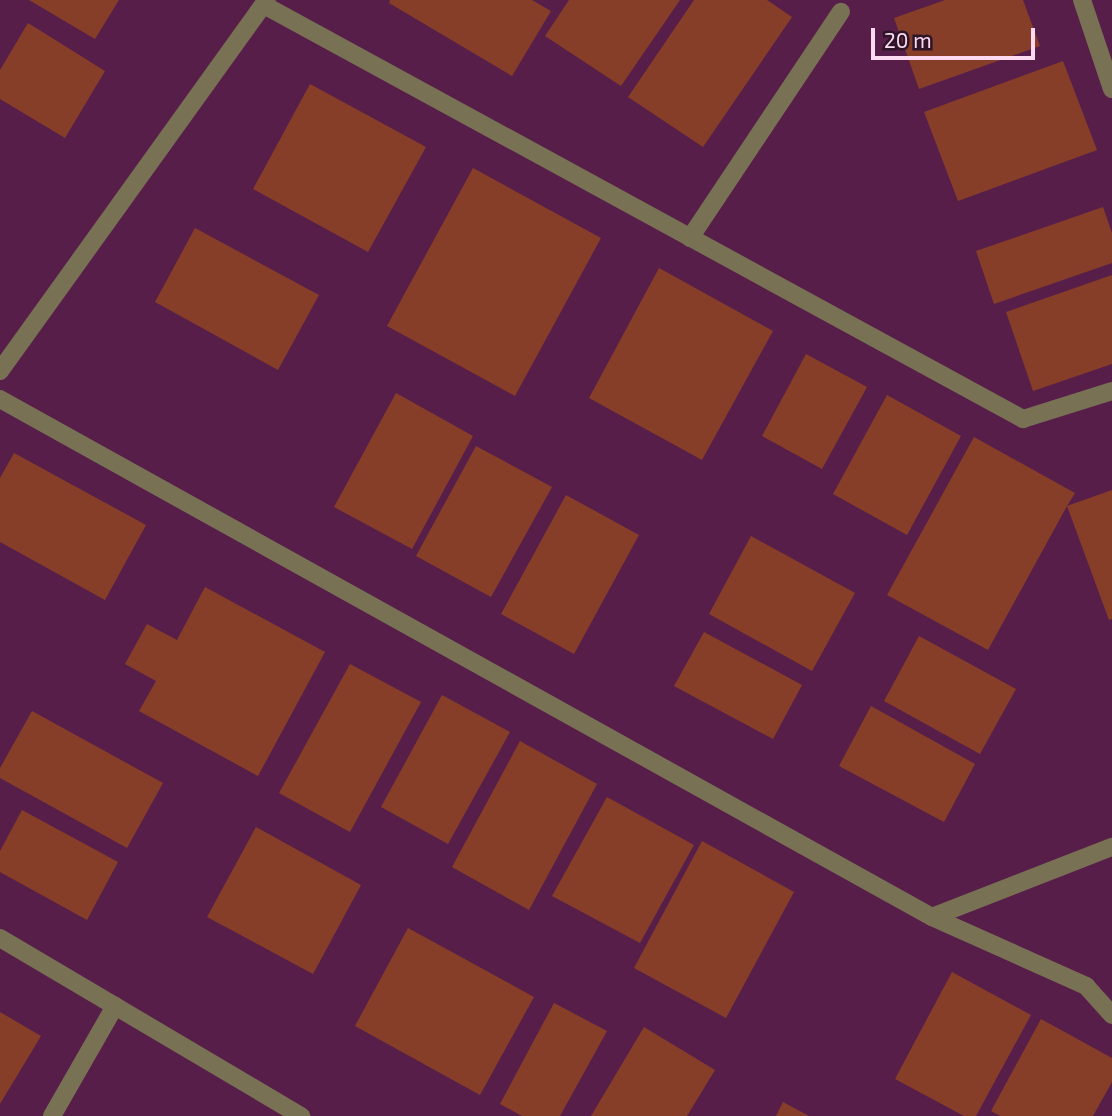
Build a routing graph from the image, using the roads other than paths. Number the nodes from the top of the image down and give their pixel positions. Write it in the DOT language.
graph roads {
  1 [pos="1082,0"];
  2 [pos="265,3"];
  3 [pos="841,12"];
  4 [pos="1112,89"];
  5 [pos="690,238"];
  6 [pos="0,371"];
  7 [pos="1112,391"];
  8 [pos="0,399"];
  9 [pos="1112,847"];
  10 [pos="932,917"];
  11 [pos="0,939"];
  12 [pos="115,1006"];
  13 [pos="1112,1015"];
  14 [pos="52,1116"];
  15 [pos="301,1116"];
  1 -- 4 [label="street"];
  2 -- 5 [label="street"];
  2 -- 6 [label="street"];
  3 -- 5 [label="street"];
  5 -- 7 [label="street"];
  8 -- 10 [label="street"];
  9 -- 10 [label="street"];
  10 -- 13 [label="street"];
  11 -- 12 [label="street"];
  12 -- 14 [label="street"];
  12 -- 15 [label="street"];
}
